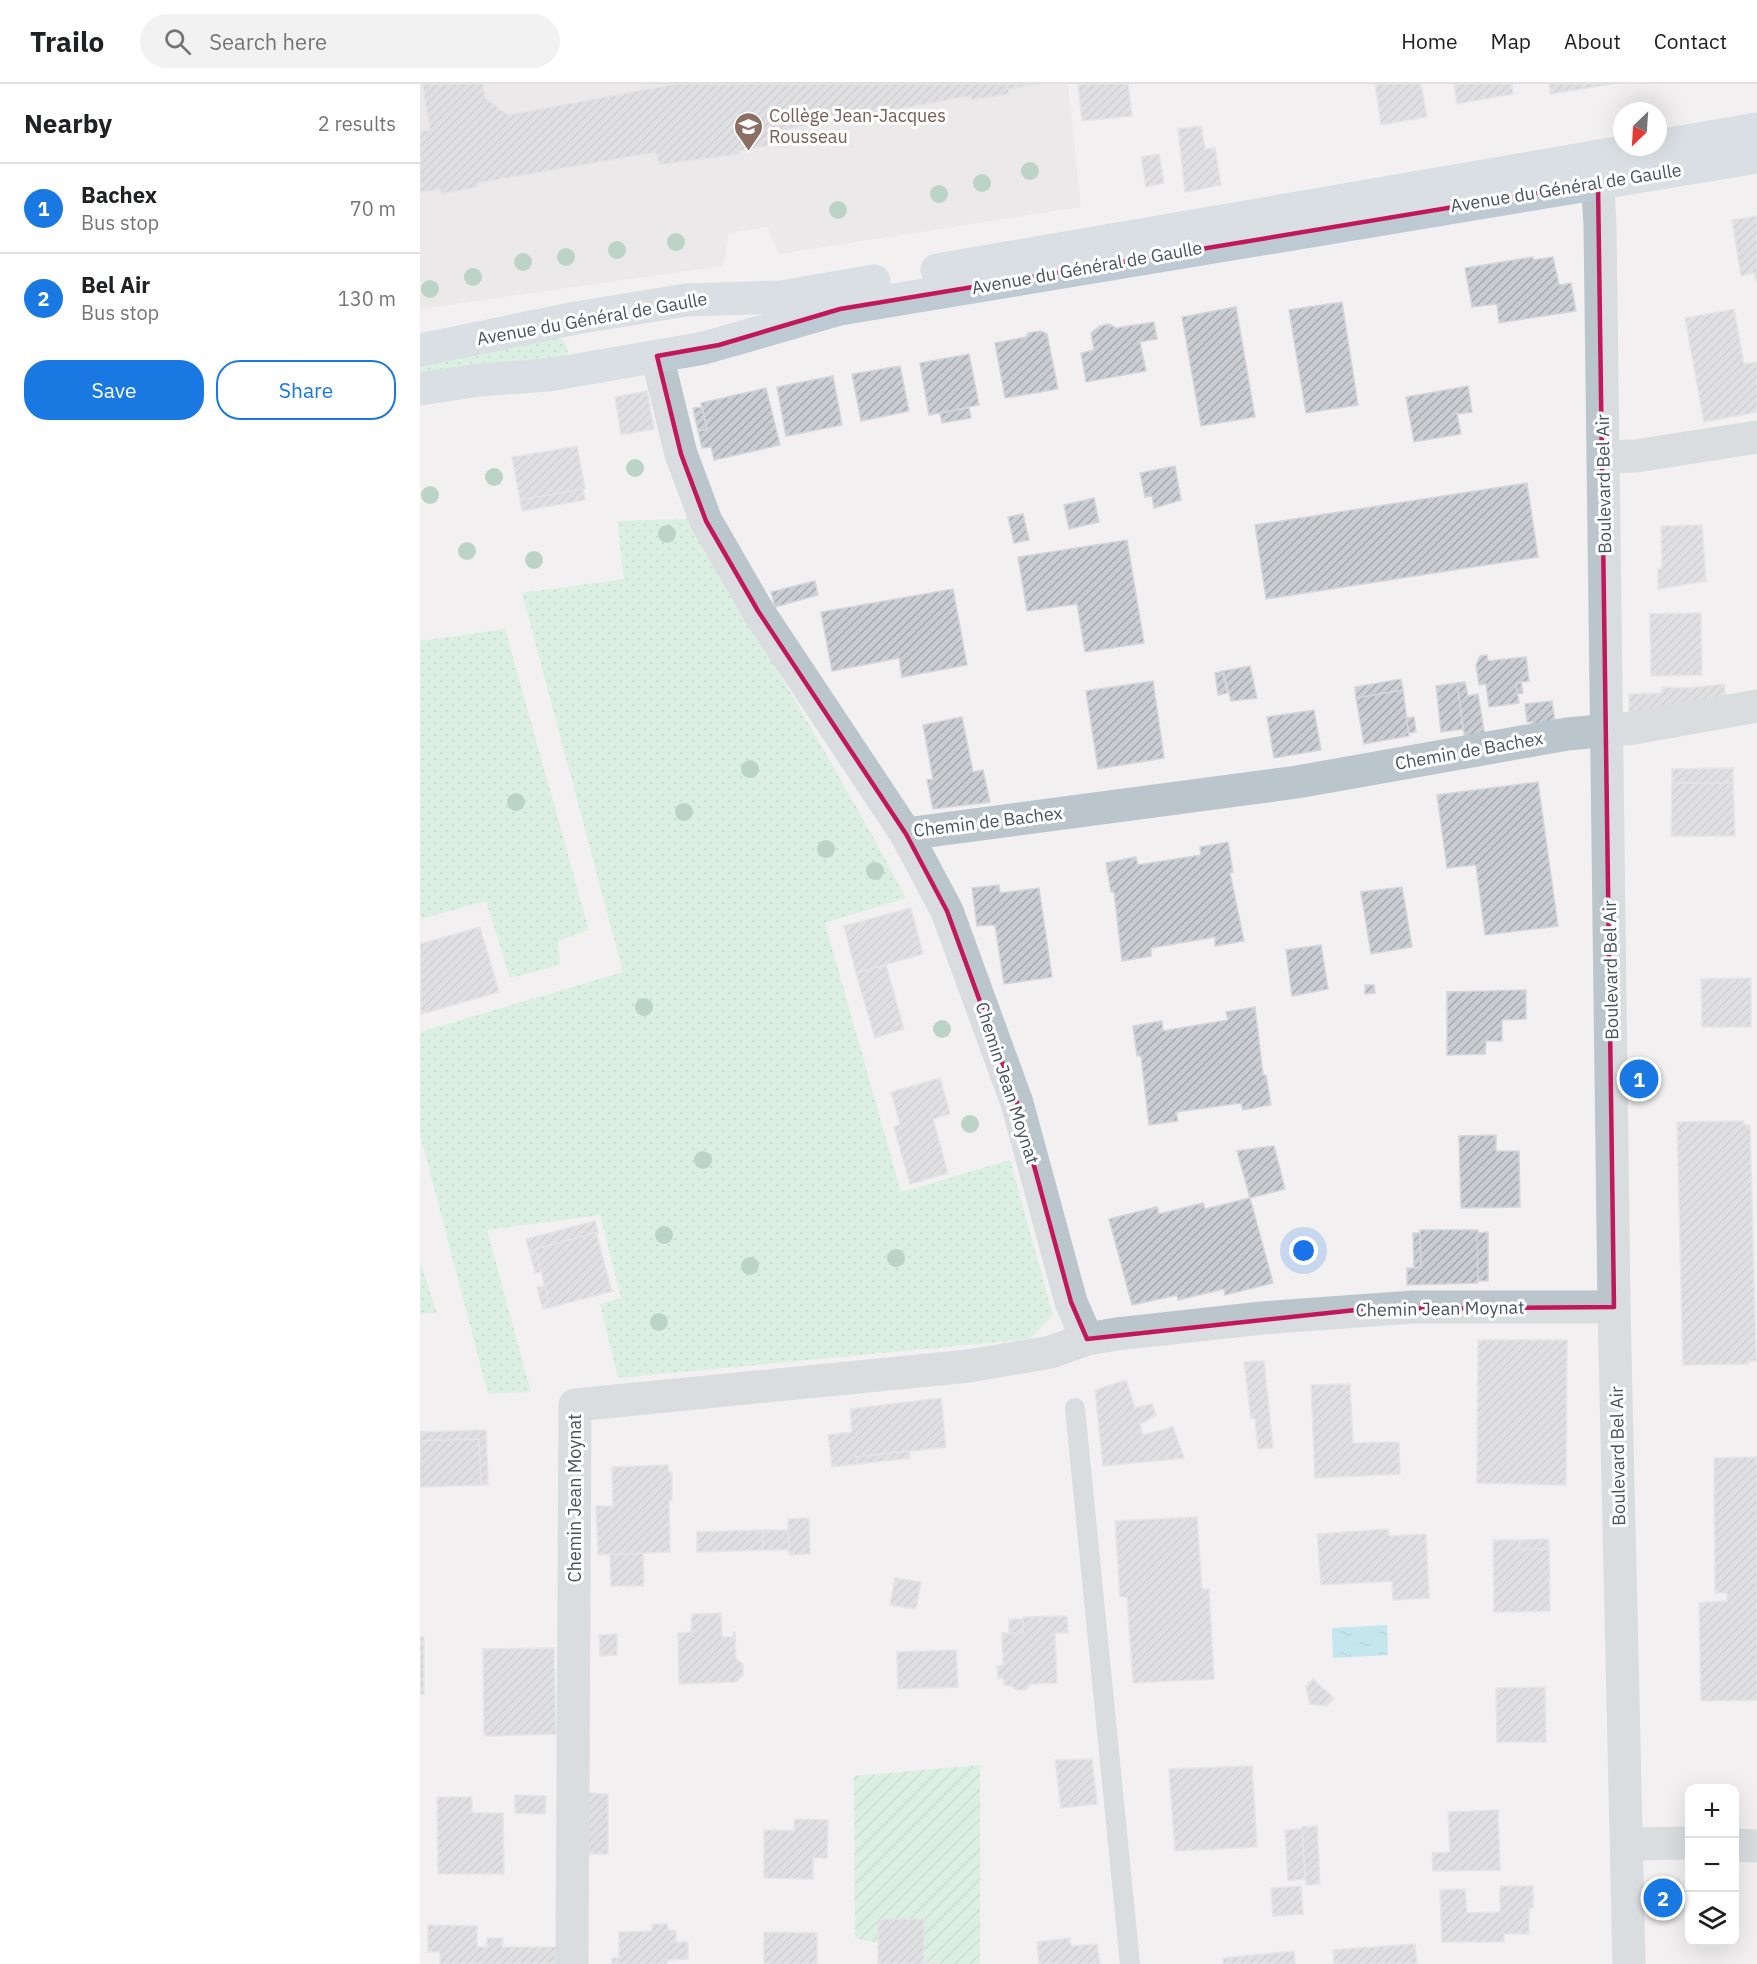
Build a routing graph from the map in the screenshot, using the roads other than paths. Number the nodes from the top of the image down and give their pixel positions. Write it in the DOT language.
graph roads {
  1 [pos="1757,129"];
  2 [pos="1667,144"];
  3 [pos="1630,156"];
  4 [pos="1757,157"];
  5 [pos="1597,170"];
  6 [pos="649,306"];
  7 [pos="576,318"];
  8 [pos="420,350"];
  9 [pos="657,356"];
  10 [pos="585,369"];
  11 [pos="420,389"];
  12 [pos="1757,437"];
  13 [pos="1604,457"];
  14 [pos="1757,706"];
  15 [pos="1607,730"];
  16 [pos="906,834"];
  17 [pos="1614,1307"];
  18 [pos="1087,1339"];
  19 [pos="1075,1408"];
  20 [pos="1685,1843"];
  21 [pos="1627,1844"];
  22 [pos="1739,1845"];
  23 [pos="1757,1846"];
  24 [pos="572,1964"];
  25 [pos="1130,1964"];
  26 [pos="1629,1964"];
  1 -- 2 [label="main road, Avenue du Général de Gaulle"];
  3 -- 5 [label="main road, Avenue du Général de Gaulle"];
  4 -- 5 [label="main road, Avenue du Général de Gaulle"];
  5 -- 6 [label="main road, Avenue du Général de Gaulle"];
  5 -- 9 [label="main road, Avenue du Général de Gaulle"];
  5 -- 13 [label="street, Boulevard Bel Air"];
  6 -- 7 [label="main road, Avenue du Général de Gaulle"];
  6 -- 9 [label="main road"];
  7 -- 8 [label="main road, Avenue du Général de Gaulle"];
  7 -- 10 [label="main road"];
  9 -- 10 [label="main road, Avenue du Général de Gaulle"];
  9 -- 16 [label="street, Chemin de Bachex"];
  10 -- 11 [label="main road, Avenue du Général de Gaulle"];
  12 -- 13 [label="street"];
  13 -- 15 [label="street, Boulevard Bel Air"];
  14 -- 15 [label="street, Chemin de Bachex"];
  15 -- 16 [label="street, Chemin de Bachex"];
  15 -- 17 [label="street, Boulevard Bel Air"];
  16 -- 18 [label="street, Chemin Jean Moynat"];
  17 -- 18 [label="street, Chemin Jean Moynat"];
  17 -- 21 [label="street, Boulevard Bel Air"];
  18 -- 24 [label="street, Chemin Jean Moynat"];
  19 -- 25 [label="lane"];
  20 -- 21 [label="street"];
  21 -- 26 [label="street, Boulevard Bel Air"];
  22 -- 23 [label="street"];
}
